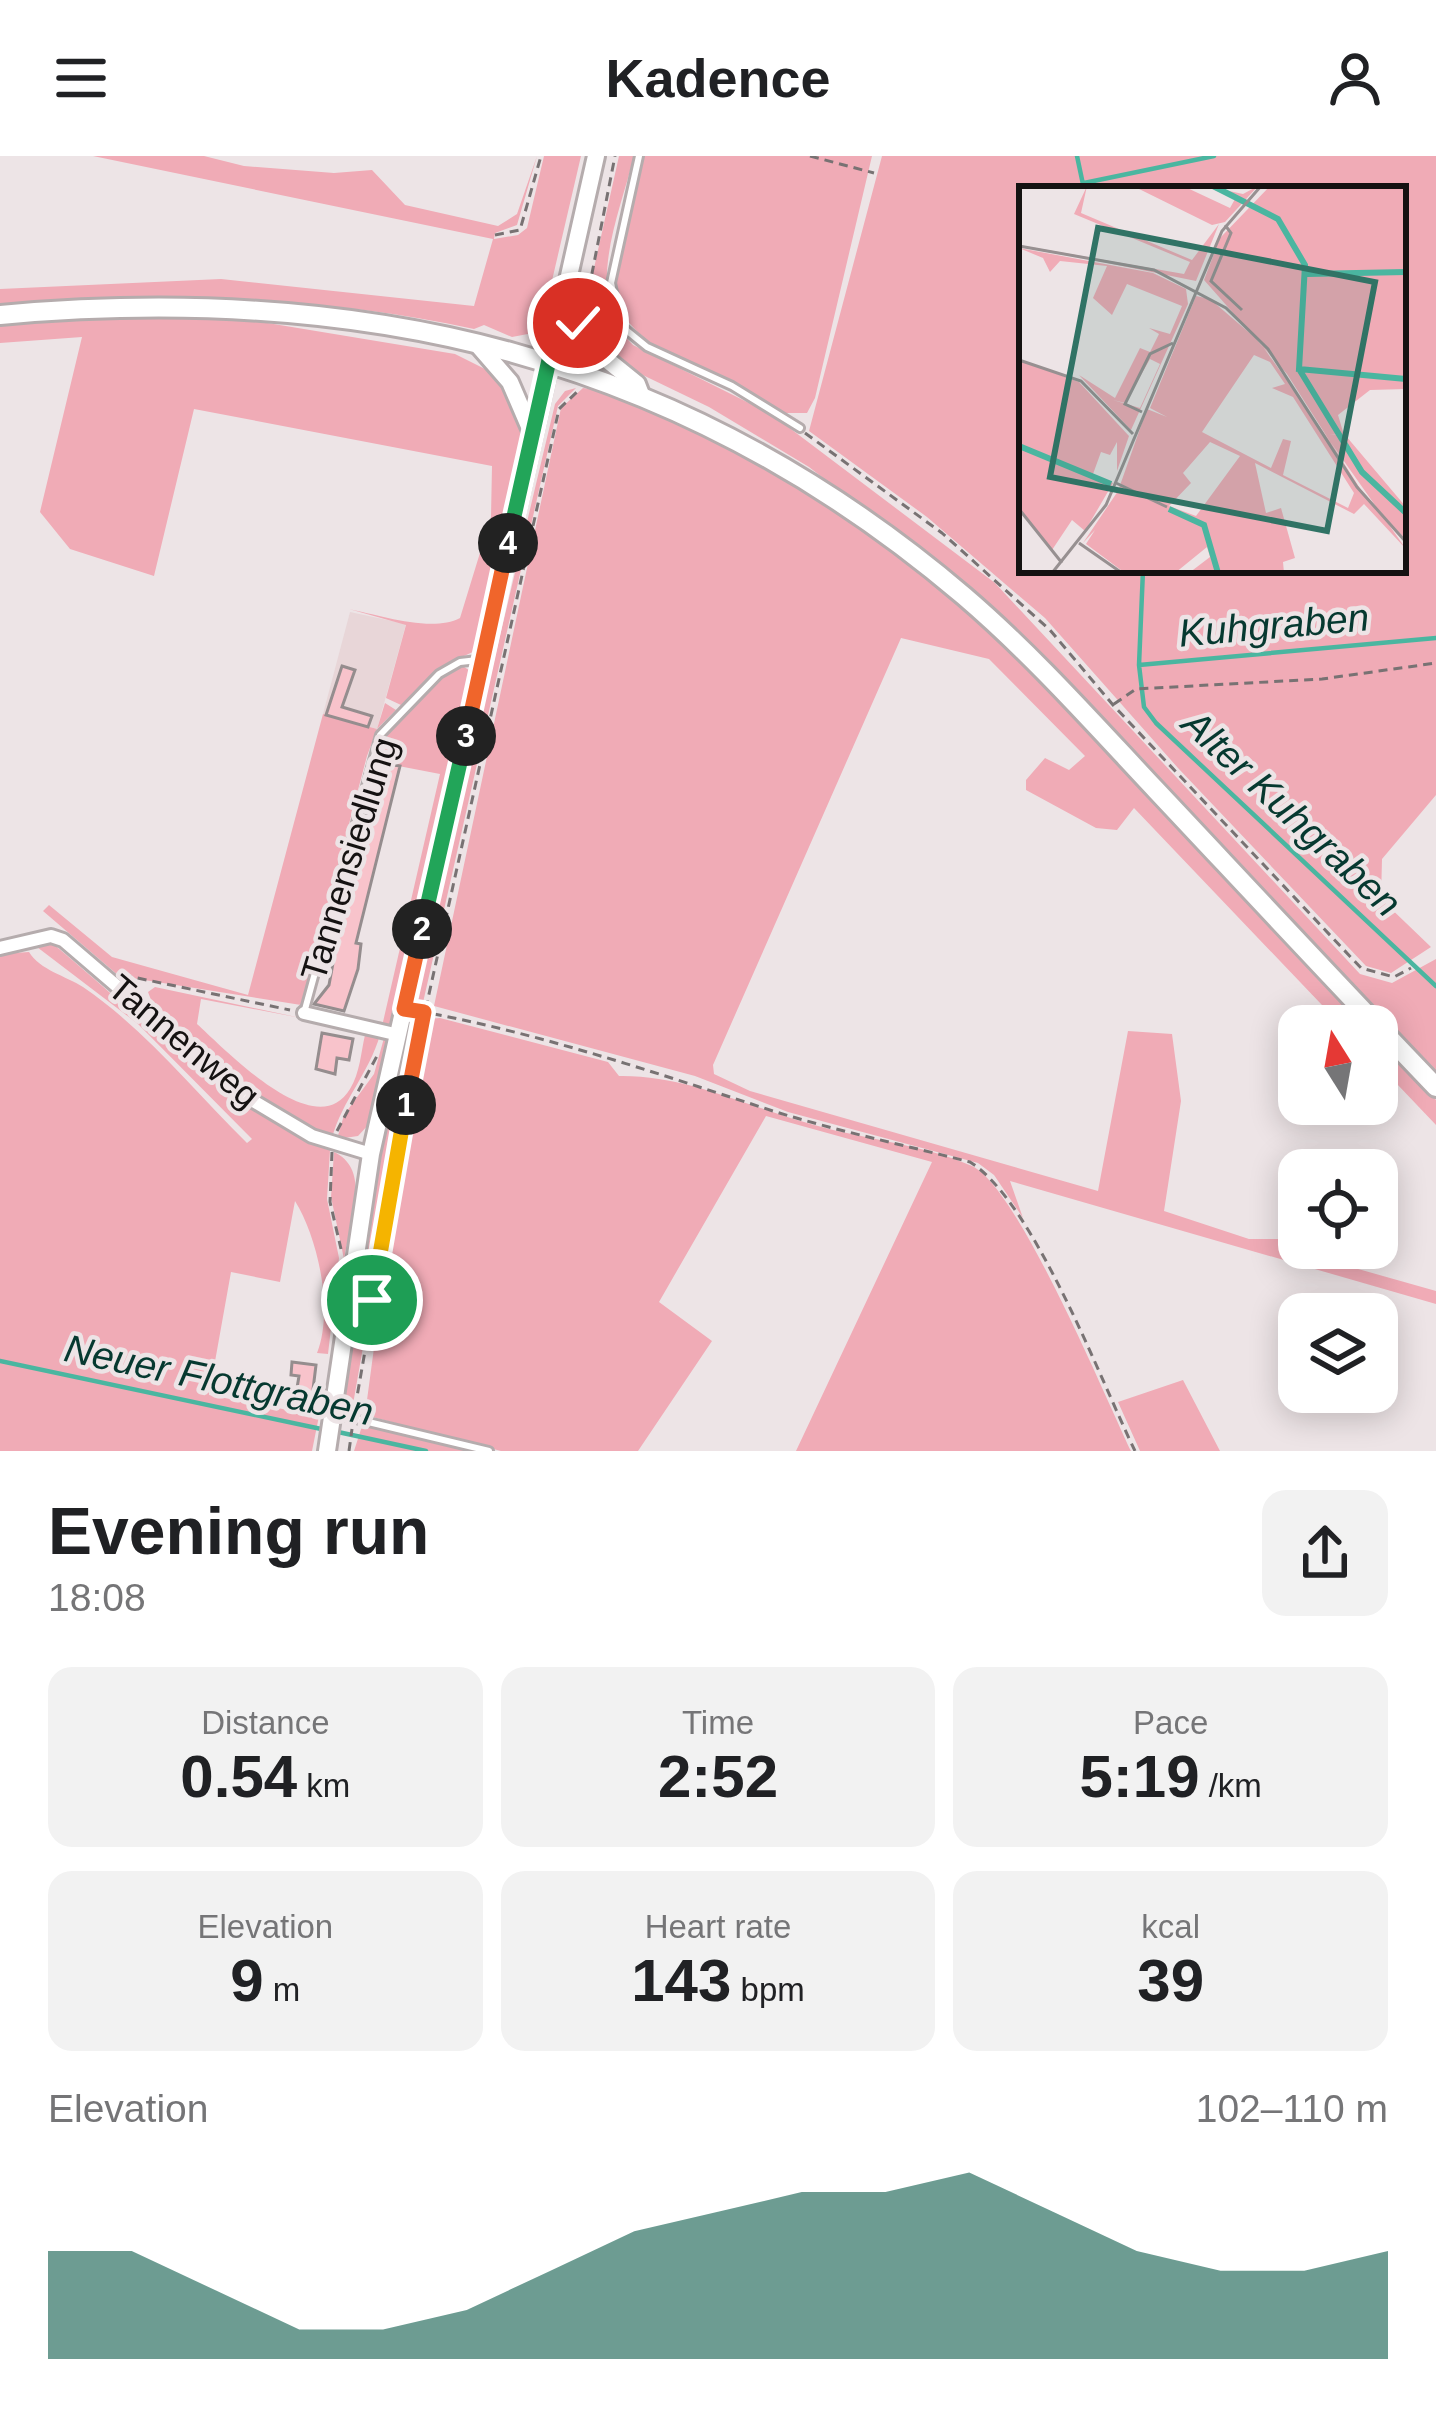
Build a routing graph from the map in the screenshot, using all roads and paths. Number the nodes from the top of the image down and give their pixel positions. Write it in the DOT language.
graph roads {
  1 [pos="541,156"];
  2 [pos="596,156"];
  3 [pos="615,156"];
  4 [pos="639,156"];
  5 [pos="810,156"];
  6 [pos="874,173"];
  7 [pos="495,235"];
  8 [pos="564,296"];
  9 [pos="0,315"];
  10 [pos="589,316"];
  11 [pos="472,340"];
  12 [pos="549,363"];
  13 [pos="578,391"];
  14 [pos="642,397"];
  15 [pos="800,428"];
  16 [pos="533,434"];
  17 [pos="484,654"];
  18 [pos="1436,663"];
  19 [pos="1113,705"];
  20 [pos="0,948"];
  21 [pos="1412,968"];
  22 [pos="99,970"];
  23 [pos="404,1009"];
  24 [pos="424,1012"];
  25 [pos="304,1013"];
  26 [pos="391,1033"];
  27 [pos="1436,1087"];
  28 [pos="333,1144"];
  29 [pos="371,1154"];
  30 [pos="342,1255"];
  31 [pos="333,1417"];
  32 [pos="353,1421"];
  33 [pos="327,1451"];
  34 [pos="349,1451"];
  35 [pos="488,1451"];
  36 [pos="1135,1451"];
  1 -- 7 [label="path"];
  2 -- 8 [label="main road"];
  3 -- 10 [label="path"];
  4 -- 15 [label="lane"];
  5 -- 6 [label="path"];
  8 -- 12 [label="main road"];
  8 -- 14 [label="main road"];
  9 -- 11 [label="main road"];
  11 -- 12 [label="main road"];
  11 -- 16 [label="main road"];
  12 -- 14 [label="main road"];
  12 -- 16 [label="main road"];
  13 -- 24 [label="path"];
  14 -- 27 [label="main road"];
  15 -- 19 [label="path"];
  16 -- 17 [label="main road"];
  17 -- 23 [label="main road"];
  17 -- 25 [label="lane, Tannensiedlung"];
  18 -- 19 [label="path"];
  19 -- 21 [label="path"];
  20 -- 22 [label="street, Tannenweg"];
  22 -- 25 [label="path"];
  22 -- 28 [label="street, Tannenweg"];
  23 -- 24 [label="path"];
  23 -- 26 [label="main road"];
  24 -- 32 [label="path"];
  24 -- 36 [label="path"];
  25 -- 26 [label="street, Tannensiedlung"];
  26 -- 28 [label="path"];
  26 -- 29 [label="main road"];
  28 -- 29 [label="street, Tannenweg"];
  28 -- 30 [label="path"];
  29 -- 31 [label="main road"];
  31 -- 32 [label="lane"];
  31 -- 33 [label="main road"];
  32 -- 34 [label="path"];
  32 -- 35 [label="lane"];
}
